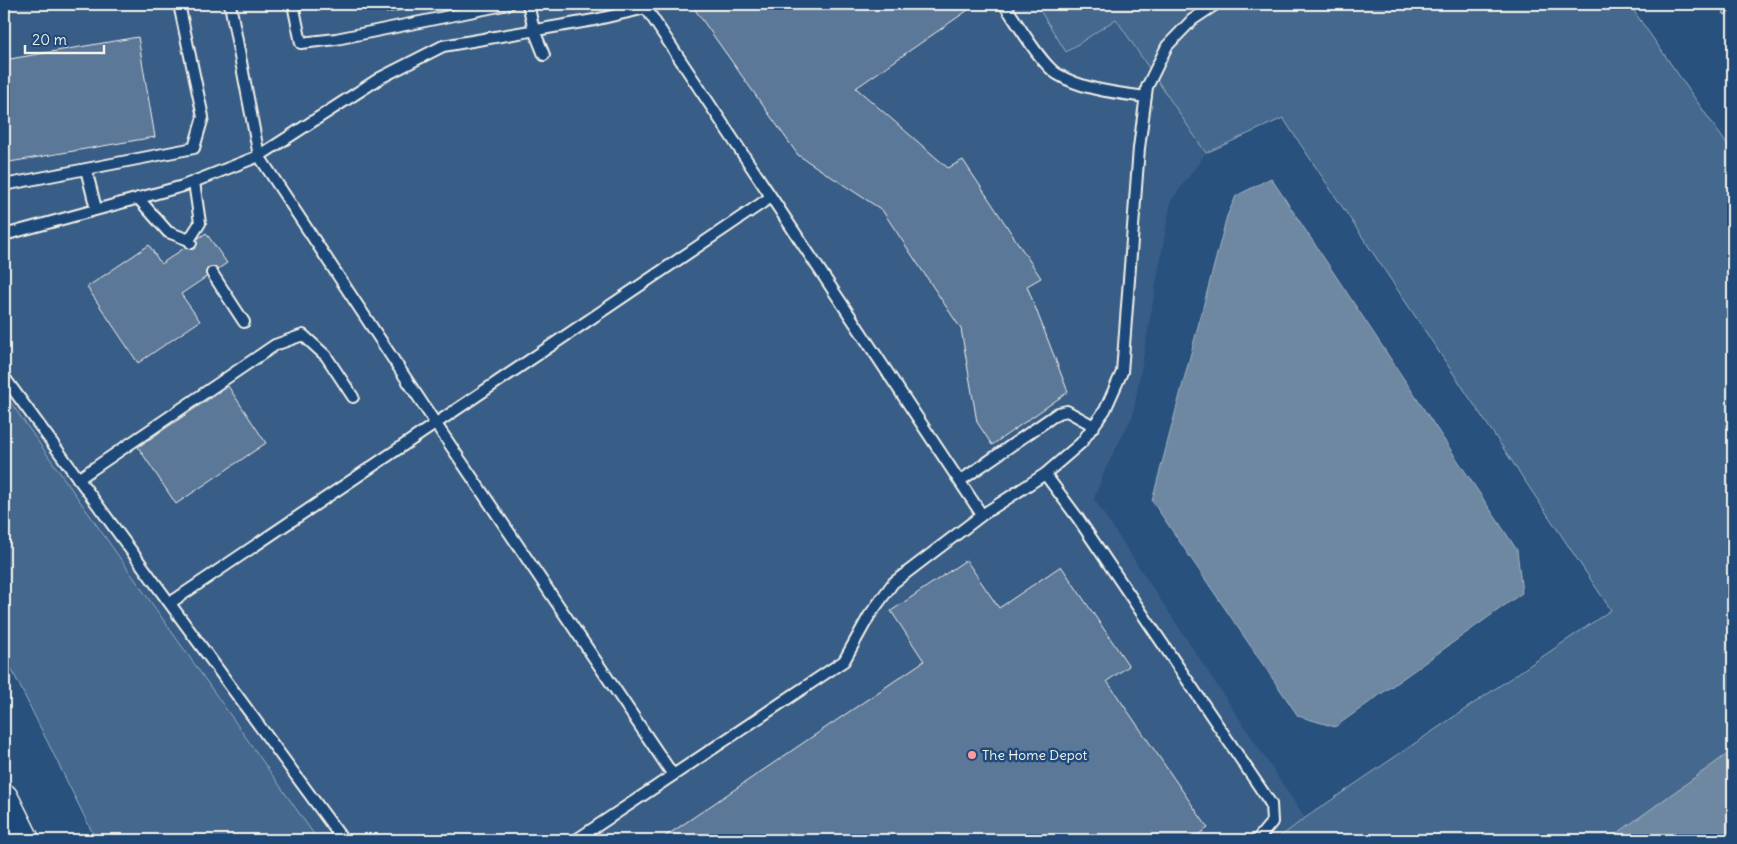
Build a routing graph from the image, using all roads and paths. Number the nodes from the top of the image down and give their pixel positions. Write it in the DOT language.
graph roads {
  1 [pos="178,4"];
  2 [pos="230,4"];
  3 [pos="292,4"];
  4 [pos="509,4"];
  5 [pos="528,4"];
  6 [pos="1004,4"];
  7 [pos="1216,4"];
  8 [pos="645,6"];
  9 [pos="534,30"];
  10 [pos="544,55"];
  11 [pos="1146,97"];
  12 [pos="259,156"];
  13 [pos="86,169"];
  14 [pos="194,182"];
  15 [pos="4,185"];
  16 [pos="771,197"];
  17 [pos="138,198"];
  18 [pos="96,209"];
  19 [pos="4,234"];
  20 [pos="212,273"];
  21 [pos="244,322"];
  22 [pos="4,377"];
  23 [pos="353,397"];
  24 [pos="436,424"];
  25 [pos="1094,426"];
  26 [pos="1045,474"];
  27 [pos="78,479"];
  28 [pos="960,481"];
  29 [pos="982,515"];
  30 [pos="170,603"];
  31 [pos="674,775"];
  32 [pos="4,798"];
  33 [pos="25,840"];
  34 [pos="343,840"];
  35 [pos="576,840"];
  36 [pos="1257,840"];
  1 -- 13 [label="lane"];
  2 -- 12 [label="lane"];
  3 -- 4 [label="lane"];
  5 -- 9 [label="lane"];
  6 -- 11 [label="lane"];
  7 -- 11 [label="lane"];
  8 -- 9 [label="lane"];
  8 -- 16 [label="lane"];
  9 -- 10 [label="lane"];
  9 -- 12 [label="lane"];
  11 -- 25 [label="lane"];
  12 -- 14 [label="lane"];
  12 -- 24 [label="lane"];
  13 -- 15 [label="lane"];
  13 -- 18 [label="lane"];
  14 -- 17 [label="lane"];
  14 -- 17 [label="lane"];
  16 -- 24 [label="lane"];
  16 -- 28 [label="lane"];
  17 -- 18 [label="lane"];
  18 -- 19 [label="lane"];
  20 -- 21 [label="lane"];
  22 -- 27 [label="lane"];
  23 -- 27 [label="lane"];
  24 -- 30 [label="lane"];
  24 -- 31 [label="lane"];
  25 -- 26 [label="lane"];
  25 -- 28 [label="lane"];
  26 -- 29 [label="lane"];
  26 -- 36 [label="lane"];
  27 -- 30 [label="lane"];
  28 -- 29 [label="lane"];
  29 -- 31 [label="lane"];
  30 -- 34 [label="lane"];
  31 -- 35 [label="lane"];
  32 -- 33 [label="main road"];
}
